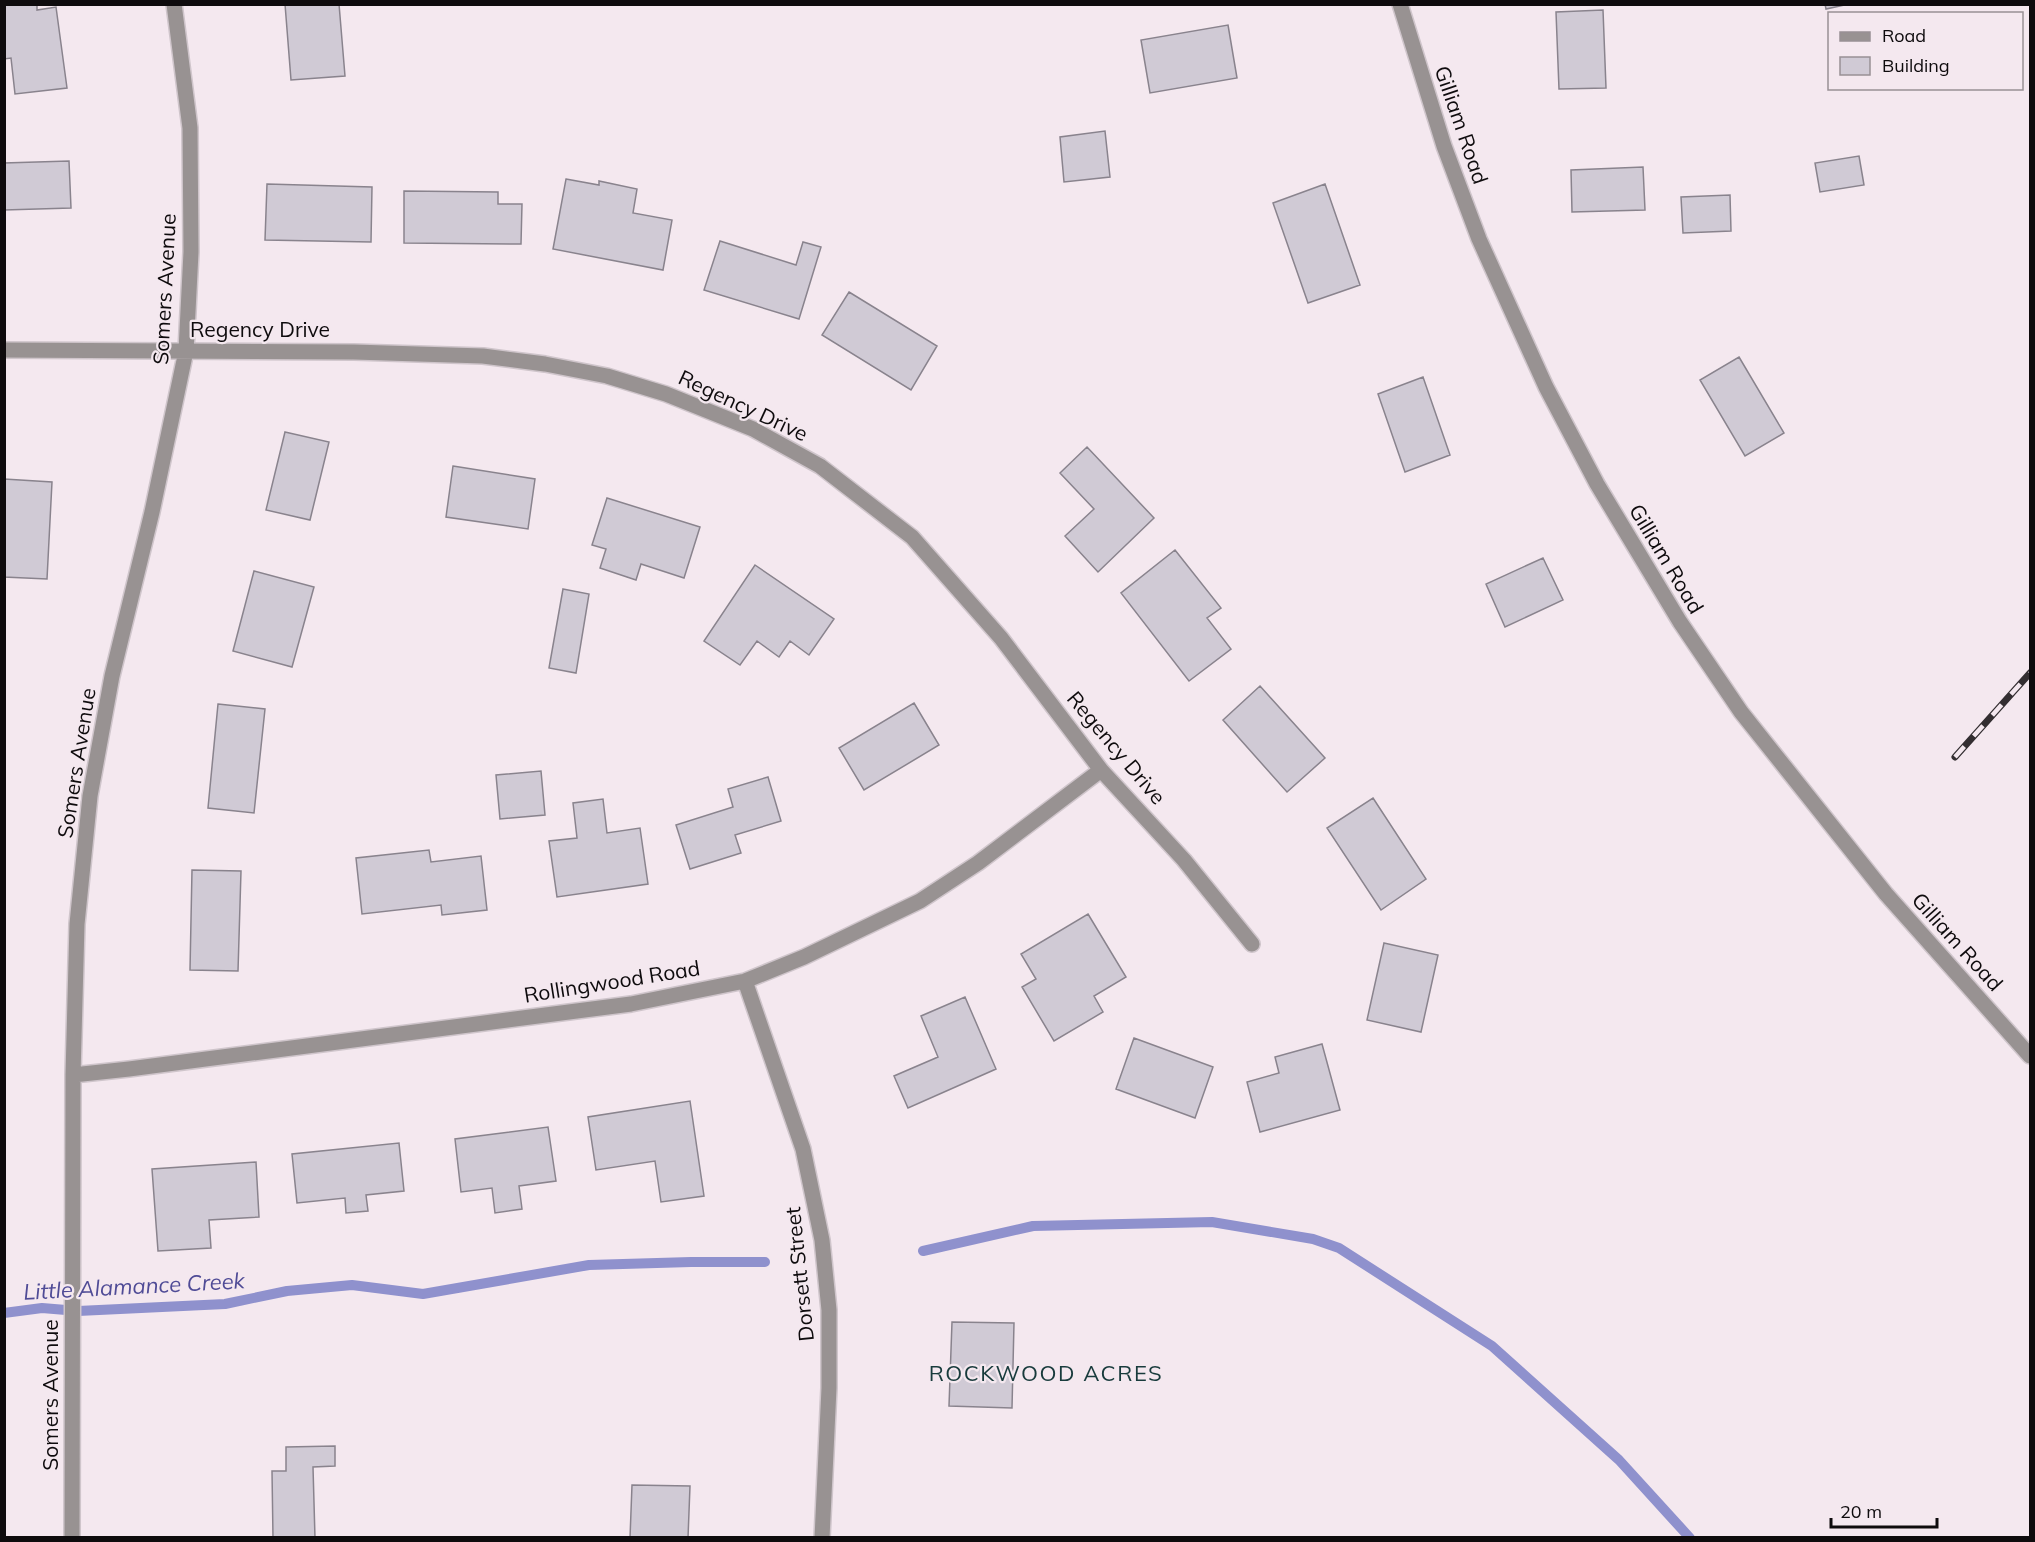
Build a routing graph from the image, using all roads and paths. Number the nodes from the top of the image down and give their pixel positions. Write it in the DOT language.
graph roads {
  1 [pos="174,4"];
  2 [pos="1400,4"];
  3 [pos="4,350"];
  4 [pos="186,351"];
  5 [pos="1101,770"];
  6 [pos="1252,944"];
  7 [pos="745,981"];
  8 [pos="2031,1056"];
  9 [pos="73,1075"];
  10 [pos="72,1538"];
  11 [pos="822,1538"];
  1 -- 4 [label="street, Somers Avenue"];
  2 -- 8 [label="street, Gilliam Road"];
  3 -- 4 [label="street, Regency Drive"];
  4 -- 5 [label="street, Regency Drive"];
  4 -- 9 [label="street, Somers Avenue"];
  5 -- 6 [label="street, Regency Drive"];
  5 -- 7 [label="street, Rollingwood Road"];
  7 -- 9 [label="street, Rollingwood Road"];
  7 -- 11 [label="street, Dorsett Street"];
  9 -- 10 [label="street, Somers Avenue"];
}
